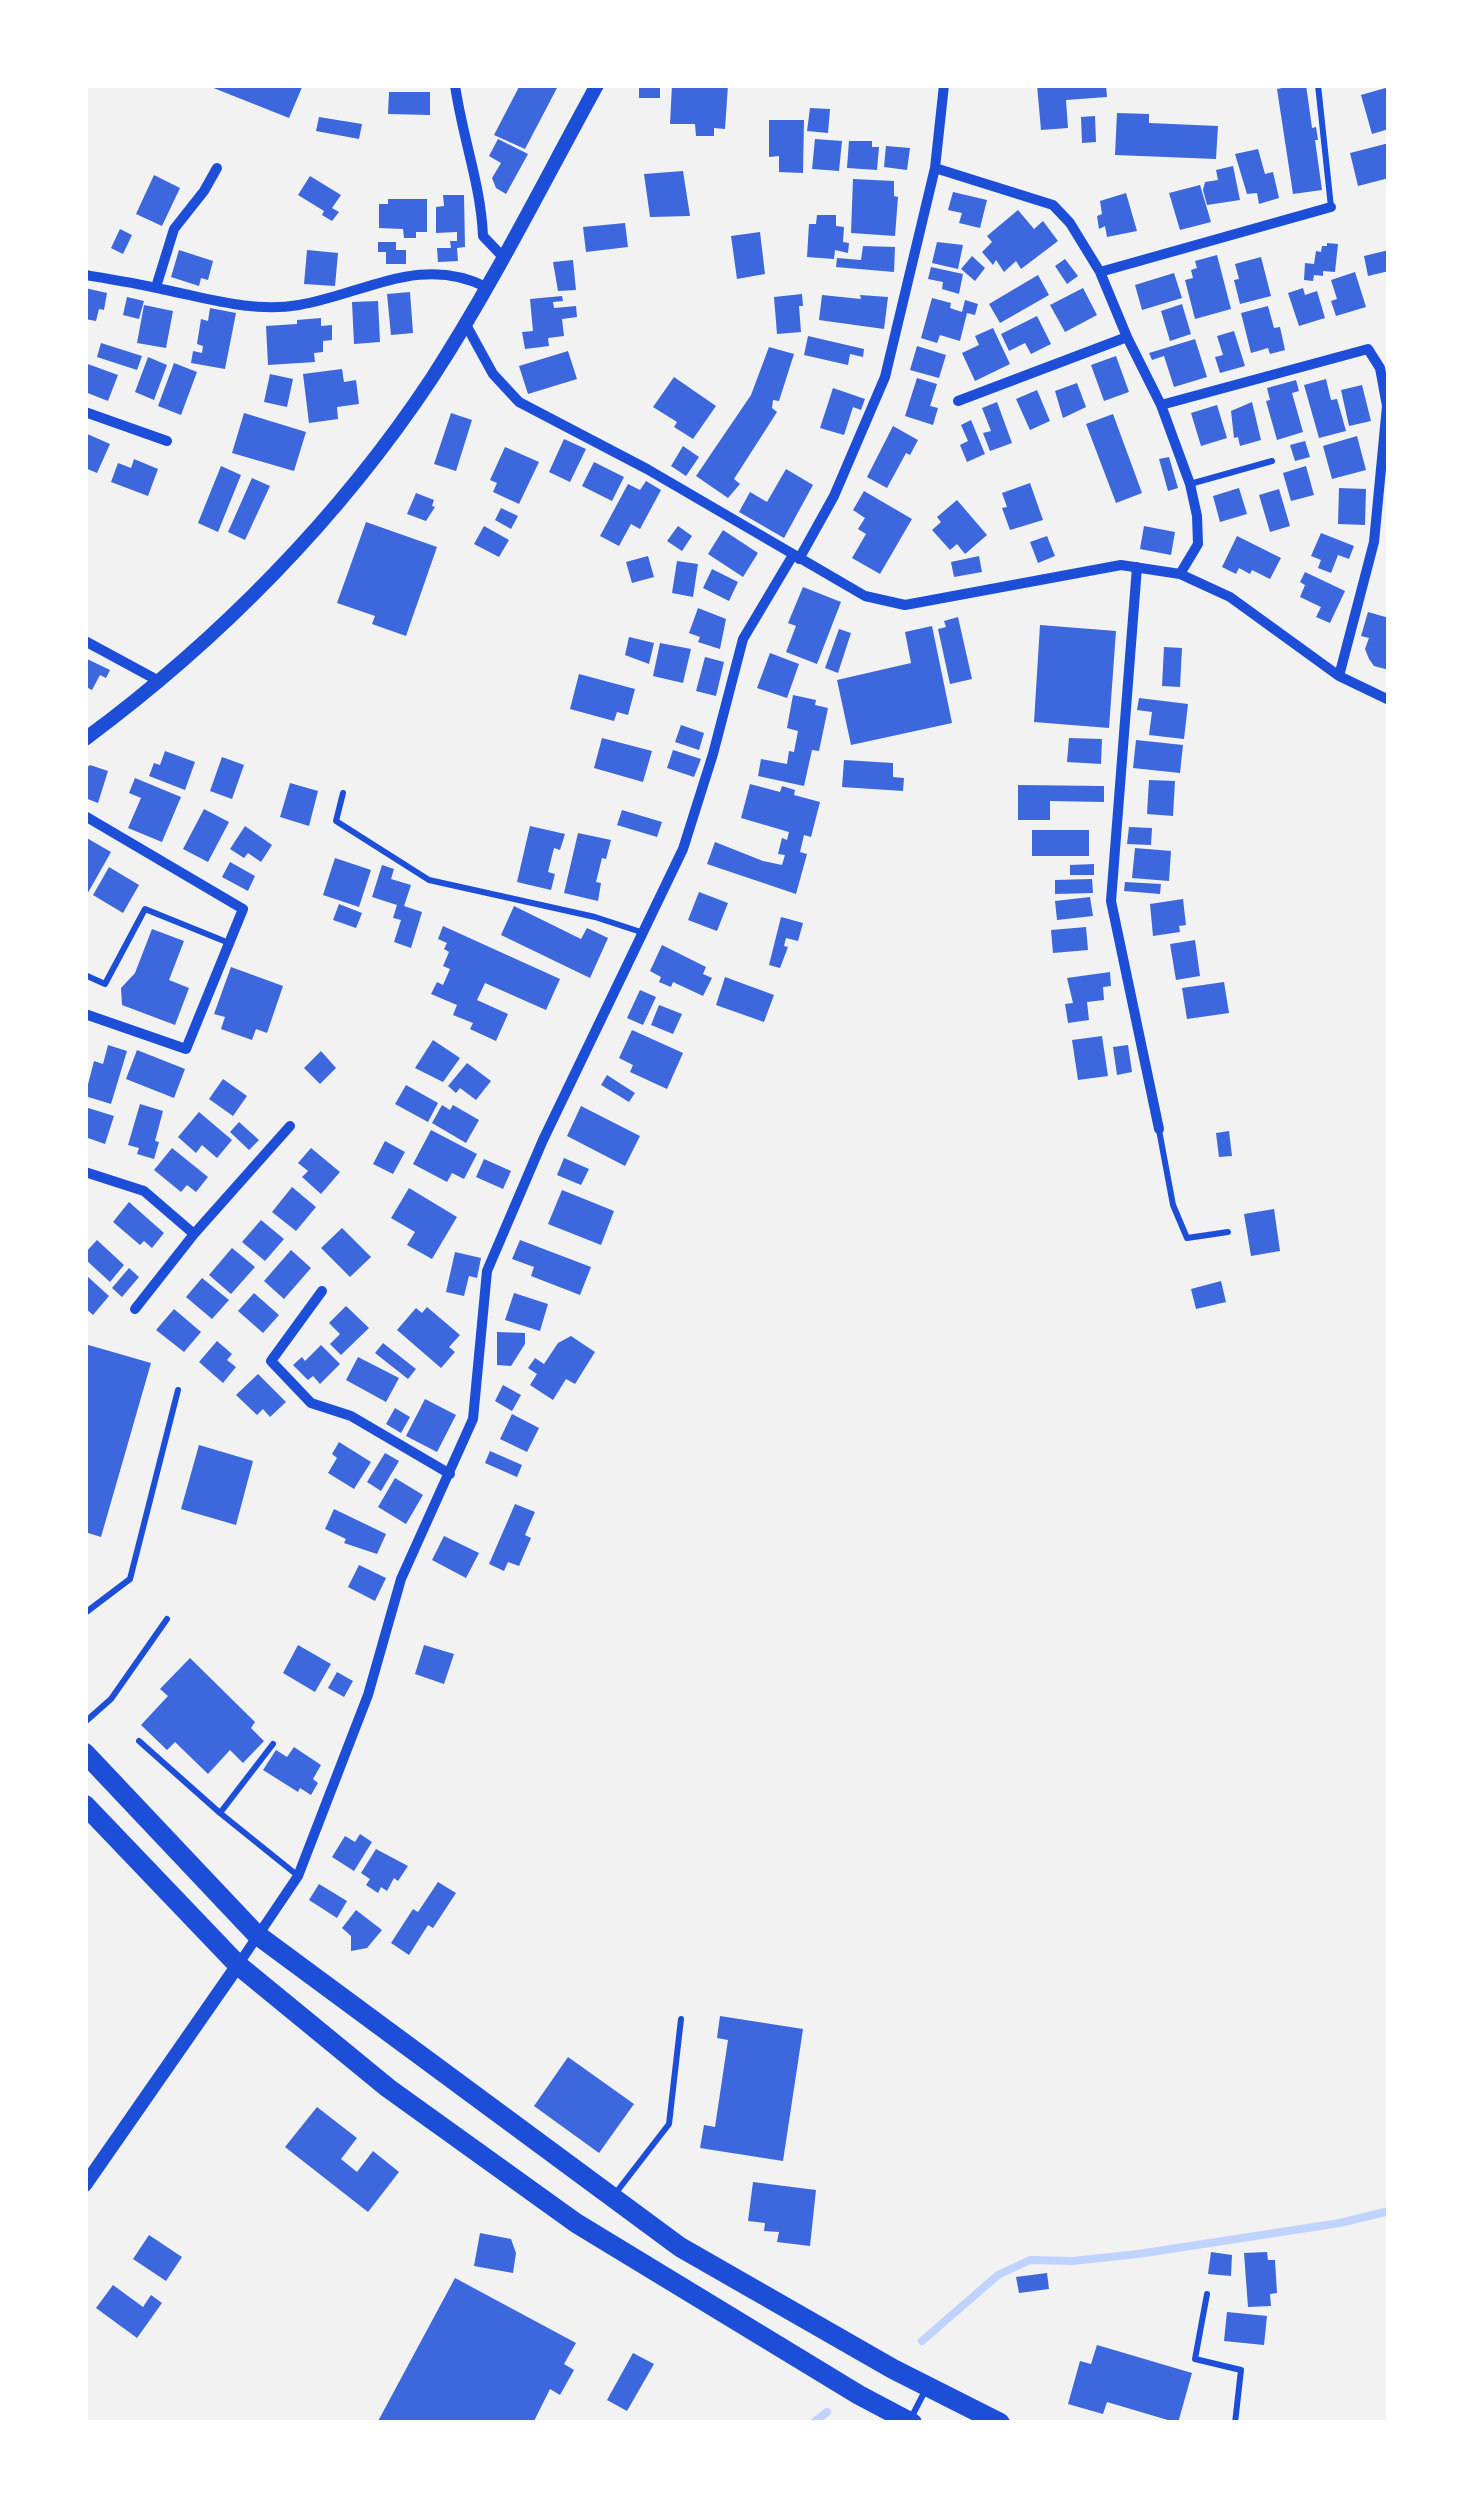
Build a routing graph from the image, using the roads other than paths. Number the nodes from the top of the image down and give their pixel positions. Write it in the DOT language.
graph roads {
  1 [pos="455,85"];
  2 [pos="597,85"];
  3 [pos="944,85"];
  4 [pos="1318,85"];
  5 [pos="217,168"];
  6 [pos="935,168"];
  7 [pos="1331,207"];
  8 [pos="503,257"];
  9 [pos="1100,272"];
  10 [pos="85,274"];
  11 [pos="486,287"];
  12 [pos="156,288"];
  13 [pos="465,323"];
  14 [pos="1127,337"];
  15 [pos="958,401"];
  16 [pos="1160,405"];
  17 [pos="85,412"];
  18 [pos="167,441"];
  19 [pos="1272,461"];
  20 [pos="1190,484"];
  21 [pos="796,557"];
  22 [pos="1136,567"];
  23 [pos="1180,574"];
  24 [pos="85,641"];
  25 [pos="1339,676"];
  26 [pos="157,680"];
  27 [pos="1389,700"];
  28 [pos="85,739"];
  29 [pos="343,793"];
  30 [pos="85,816"];
  31 [pos="644,933"];
  32 [pos="228,944"];
  33 [pos="85,975"];
  34 [pos="85,1014"];
  35 [pos="290,1126"];
  36 [pos="1159,1128"];
  37 [pos="85,1172"];
  38 [pos="1228,1232"];
  39 [pos="194,1234"];
  40 [pos="322,1291"];
  41 [pos="134,1308"];
  42 [pos="178,1390"];
  43 [pos="450,1474"];
  44 [pos="85,1613"];
  45 [pos="167,1619"];
  46 [pos="85,1722"];
  47 [pos="139,1741"];
  48 [pos="273,1744"];
  49 [pos="85,1753"];
  50 [pos="85,1806"];
  51 [pos="220,1813"];
  52 [pos="298,1876"];
  53 [pos="256,1934"];
  54 [pos="238,1965"];
  55 [pos="680,2019"];
  56 [pos="85,2186"];
  57 [pos="613,2197"];
  58 [pos="1207,2294"];
  59 [pos="928,2385"];
  60 [pos="910,2422"];
  61 [pos="1000,2423"];
  62 [pos="1235,2423"];
  1 -- 8 [label="street"];
  2 -- 8 [label="street"];
  3 -- 6 [label="street"];
  4 -- 7 [label="lane"];
  5 -- 12 [label="street"];
  6 -- 9 [label="street"];
  6 -- 21 [label="street"];
  7 -- 9 [label="street"];
  8 -- 11 [label="street"];
  9 -- 14 [label="street"];
  10 -- 12 [label="street"];
  11 -- 12 [label="street"];
  11 -- 13 [label="street"];
  13 -- 21 [label="street"];
  13 -- 26 [label="street"];
  14 -- 15 [label="street"];
  14 -- 16 [label="street"];
  16 -- 20 [label="street"];
  16 -- 25 [label="street"];
  17 -- 18 [label="street"];
  19 -- 20 [label="lane"];
  20 -- 23 [label="street"];
  21 -- 22 [label="street"];
  21 -- 31 [label="street"];
  22 -- 23 [label="street"];
  22 -- 36 [label="street"];
  23 -- 25 [label="street"];
  24 -- 26 [label="street"];
  25 -- 27 [label="street"];
  26 -- 28 [label="street"];
  29 -- 31 [label="lane"];
  30 -- 32 [label="street"];
  31 -- 43 [label="street"];
  32 -- 33 [label="lane"];
  32 -- 34 [label="street"];
  35 -- 39 [label="street"];
  36 -- 38 [label="lane"];
  37 -- 39 [label="street"];
  39 -- 41 [label="street"];
  40 -- 43 [label="street"];
  42 -- 44 [label="lane"];
  43 -- 52 [label="street"];
  45 -- 46 [label="lane"];
  47 -- 51 [label="lane"];
  48 -- 51 [label="lane"];
  49 -- 53 [label="highway"];
  50 -- 54 [label="highway"];
  51 -- 52 [label="lane"];
  52 -- 53 [label="street"];
  53 -- 54 [label="street"];
  53 -- 57 [label="highway"];
  54 -- 56 [label="street"];
  54 -- 60 [label="highway"];
  55 -- 57 [label="lane"];
  57 -- 59 [label="highway"];
  58 -- 62 [label="lane"];
  59 -- 60 [label="lane"];
  59 -- 61 [label="highway"];
}
